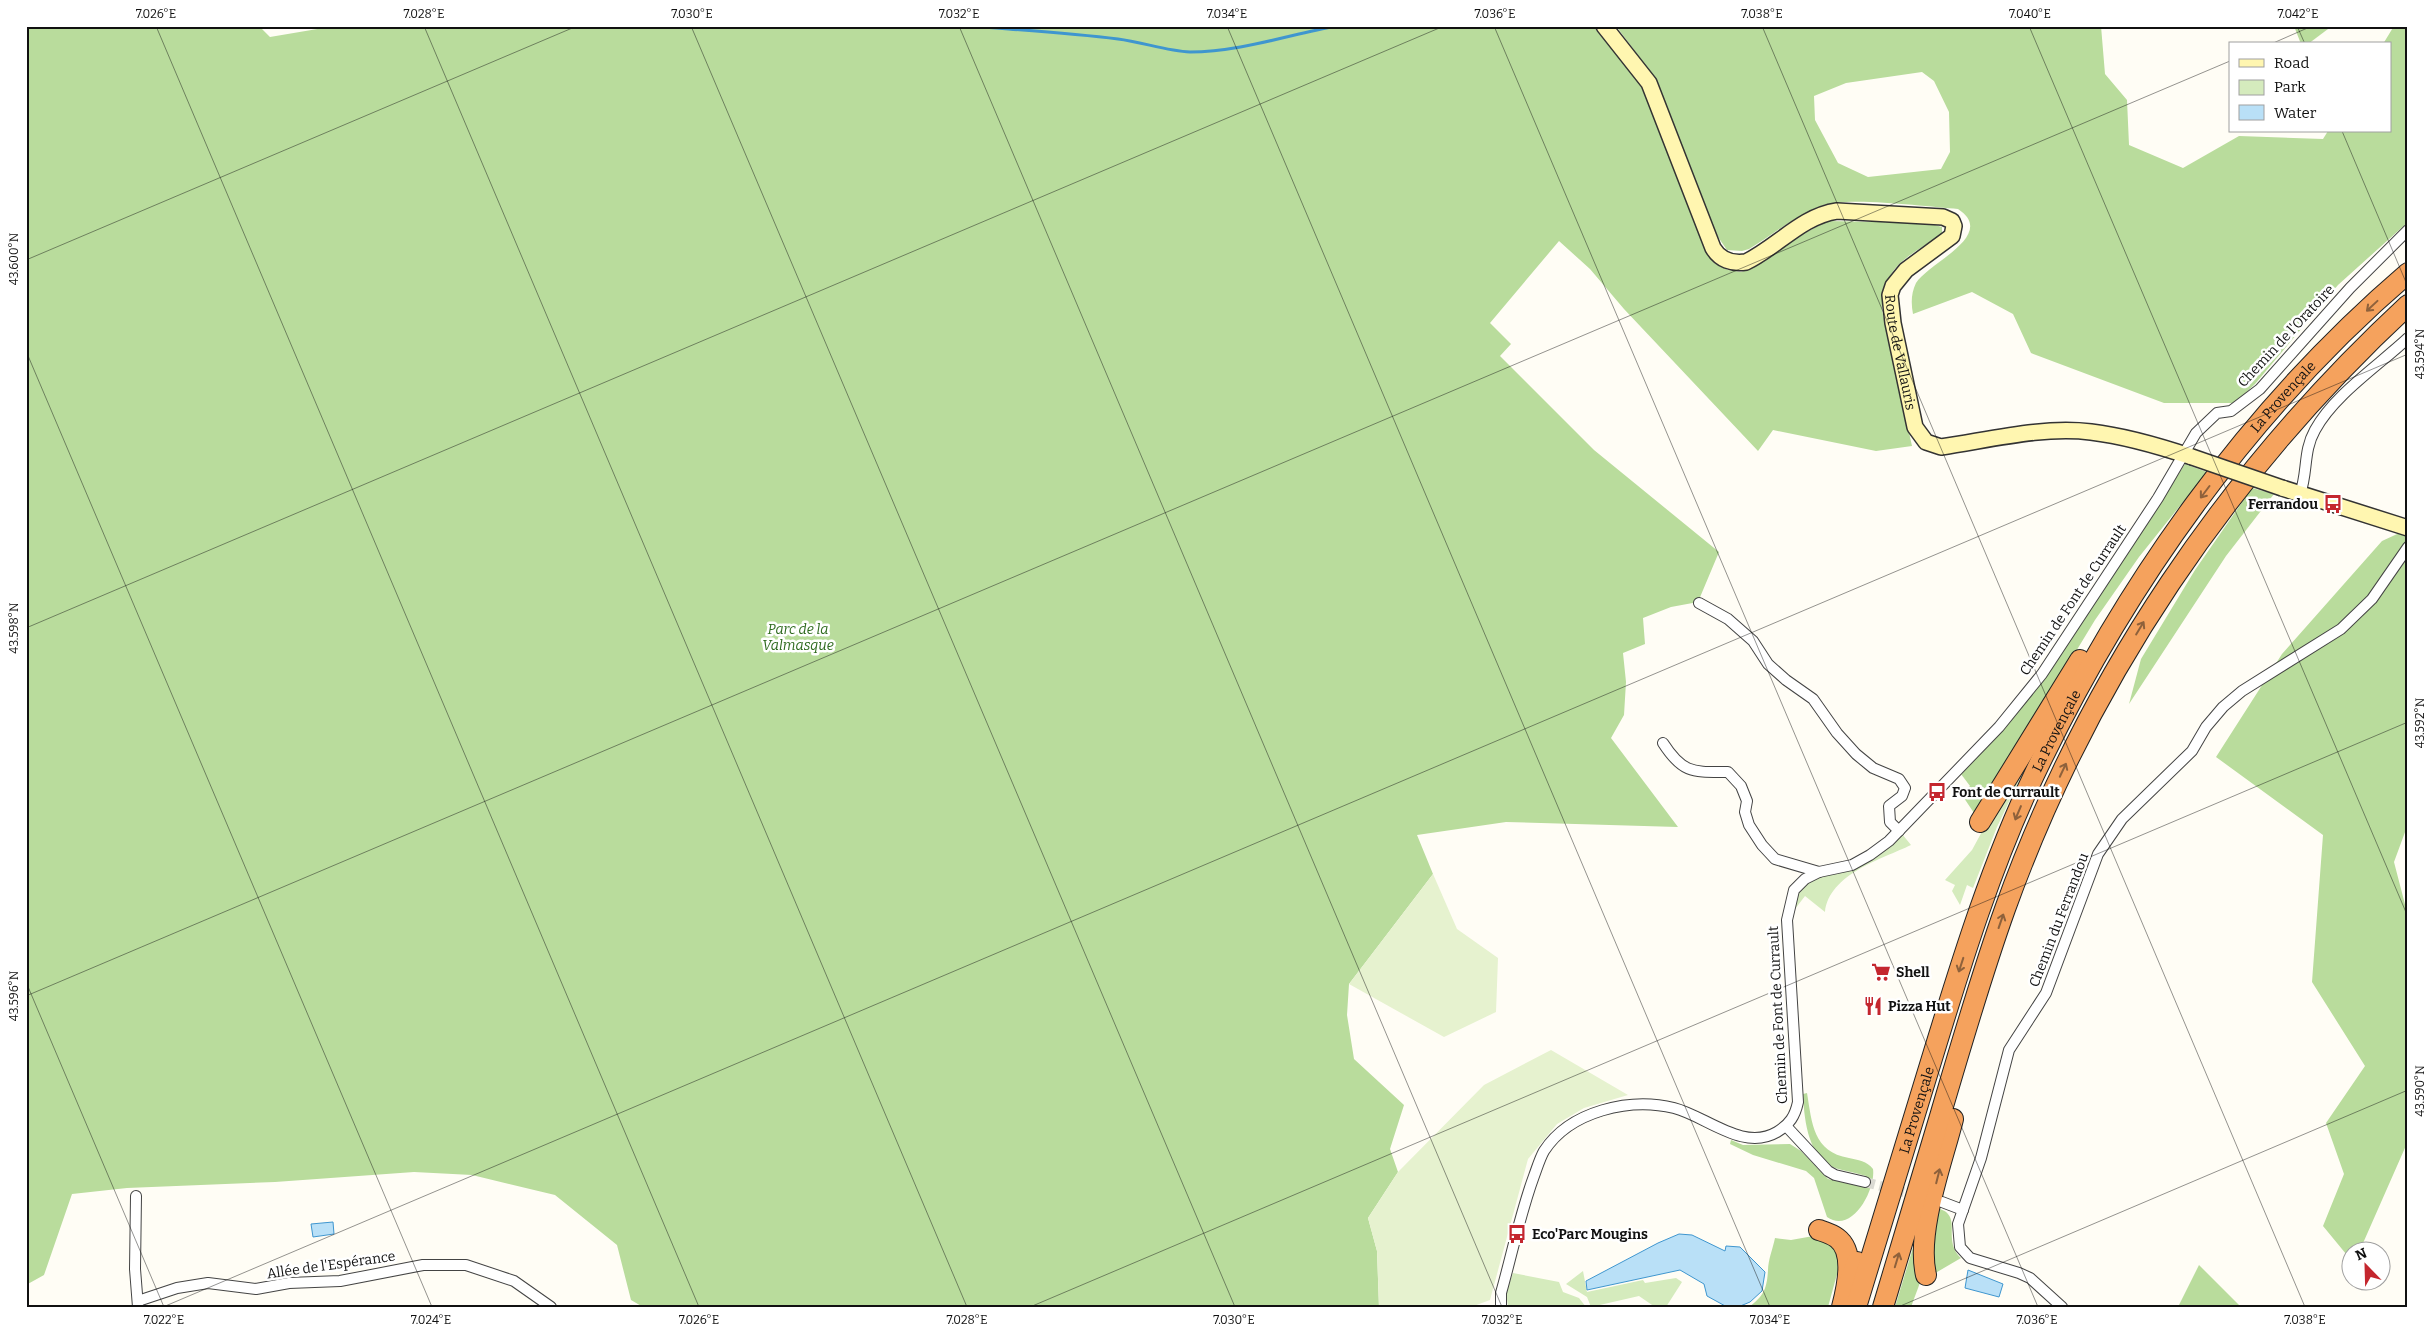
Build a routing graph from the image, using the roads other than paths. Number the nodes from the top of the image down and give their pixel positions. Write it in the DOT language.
graph roads {
  1 [pos="1604,26"];
  2 [pos="2408,230"];
  3 [pos="2408,273"];
  4 [pos="2408,305"];
  5 [pos="2408,338"];
  6 [pos="2188,455"];
  7 [pos="2300,494"];
  8 [pos="2408,528"];
  9 [pos="2408,547"];
  10 [pos="2153,563"];
  11 [pos="1699,603"];
  12 [pos="1663,743"];
  13 [pos="1980,822"];
  14 [pos="1899,831"];
  15 [pos="1819,872"];
  16 [pos="1988,960"];
  17 [pos="1786,1126"];
  18 [pos="1872,1182"];
  19 [pos="136,1196"];
  20 [pos="1942,1202"];
  21 [pos="1963,1210"];
  22 [pos="1819,1230"];
  23 [pos="1926,1275"];
  24 [pos="1848,1302"];
  25 [pos="138,1304"];
  26 [pos="550,1307"];
  27 [pos="1501,1307"];
  28 [pos="1883,1307"];
  29 [pos="2062,1307"];
  1 -- 6 [label="main road, Route de Vallauris"];
  2 -- 6 [label="street, Chemin de l'Oratoire"];
  3 -- 10 [label="highway, La Provençale, one-way"];
  16 -- 4 [label="highway, La Provençale, one-way"];
  5 -- 7 [label="street"];
  6 -- 7 [label="main road, Route de Vallauris, bridge"];
  6 -- 14 [label="street, Chemin de Font de Currault"];
  7 -- 8 [label="main road, Route de Vallauris"];
  9 -- 21 [label="street, Chemin du Ferrandou"];
  10 -- 13 [label="highway"];
  10 -- 24 [label="highway, La Provençale, one-way"];
  11 -- 14 [label="street"];
  12 -- 15 [label="street"];
  14 -- 15 [label="street, Chemin de Font de Currault"];
  15 -- 17 [label="street, Chemin de Font de Currault"];
  23 -- 16 [label="highway, one-way"];
  28 -- 16 [label="highway, La Provençale, one-way"];
  17 -- 18 [label="street"];
  17 -- 27 [label="street"];
  18 -- 24 [label="highway"];
  19 -- 25 [label="street"];
  20 -- 21 [label="street"];
  21 -- 29 [label="street, Chemin du Ferrandou"];
  22 -- 24 [label="highway"];
  25 -- 26 [label="street, Allée de l'Espérance"];
}
